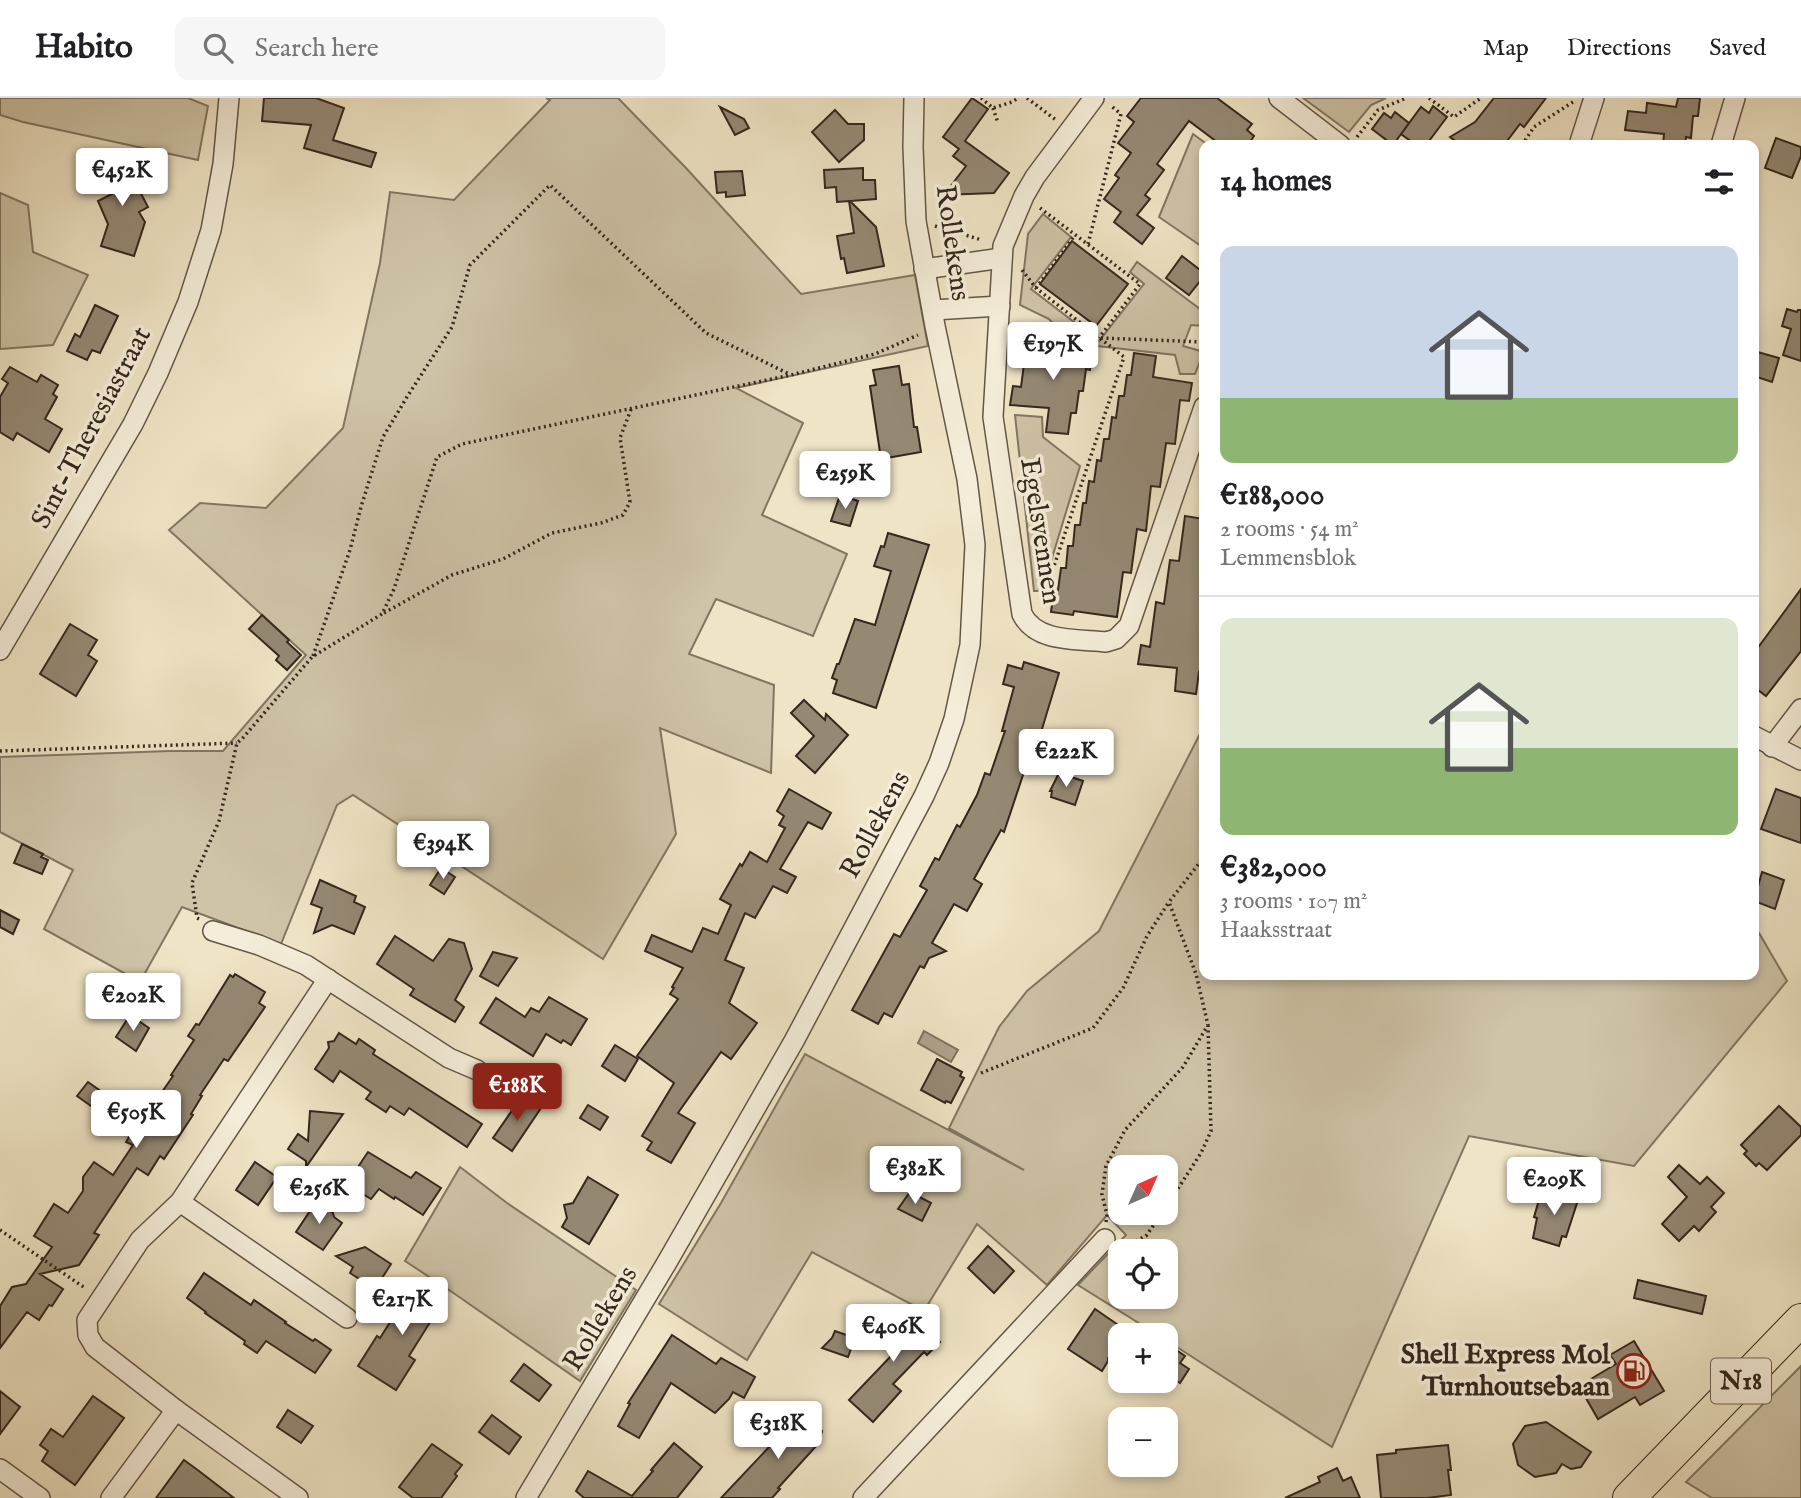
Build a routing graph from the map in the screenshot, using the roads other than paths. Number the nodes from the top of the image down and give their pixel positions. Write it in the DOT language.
graph roads {
  1 [pos="229,98"];
  2 [pos="914,98"];
  3 [pos="1094,98"];
  4 [pos="1279,98"];
  5 [pos="1735,98"];
  6 [pos="1593,103"];
  7 [pos="1334,140"];
  8 [pos="1580,140"];
  9 [pos="1722,140"];
  10 [pos="1002,252"];
  11 [pos="925,269"];
  12 [pos="1000,306"];
  13 [pos="934,318"];
  14 [pos="1199,440"];
  15 [pos="0,650"];
  16 [pos="1801,709"];
  17 [pos="1759,739"];
  18 [pos="1772,747"];
  19 [pos="1801,760"];
  20 [pos="213,931"];
  21 [pos="328,979"];
  22 [pos="477,1070"];
  23 [pos="180,1202"];
  24 [pos="1105,1238"];
  25 [pos="347,1318"];
  26 [pos="1801,1320"];
  27 [pos="176,1410"];
  28 [pos="0,1469"];
  29 [pos="40,1498"];
  30 [pos="111,1498"];
  31 [pos="298,1498"];
  32 [pos="526,1498"];
  33 [pos="863,1498"];
  34 [pos="1629,1498"];
  1 -- 15 [label="street, Sint-Theresiastraat"];
  2 -- 11 [label="street, Rollekens"];
  3 -- 10 [label="street, Egelsvennen"];
  4 -- 7 [label="street"];
  5 -- 9 [label="street"];
  6 -- 8 [label="street"];
  10 -- 11 [label="street"];
  10 -- 12 [label="street, Egelsvennen"];
  11 -- 13 [label="street, Rollekens"];
  12 -- 13 [label="street"];
  12 -- 14 [label="street, Egelsvennen"];
  13 -- 32 [label="street, Rollekens"];
  16 -- 18 [label="street"];
  17 -- 18 [label="street"];
  18 -- 19 [label="street"];
  20 -- 21 [label="street"];
  21 -- 22 [label="street"];
  21 -- 23 [label="street"];
  23 -- 25 [label="street"];
  23 -- 27 [label="street"];
  24 -- 33 [label="street"];
  26 -- 34 [label="main road, N18"];
  27 -- 30 [label="street"];
  27 -- 31 [label="street"];
  28 -- 29 [label="street"];
}
